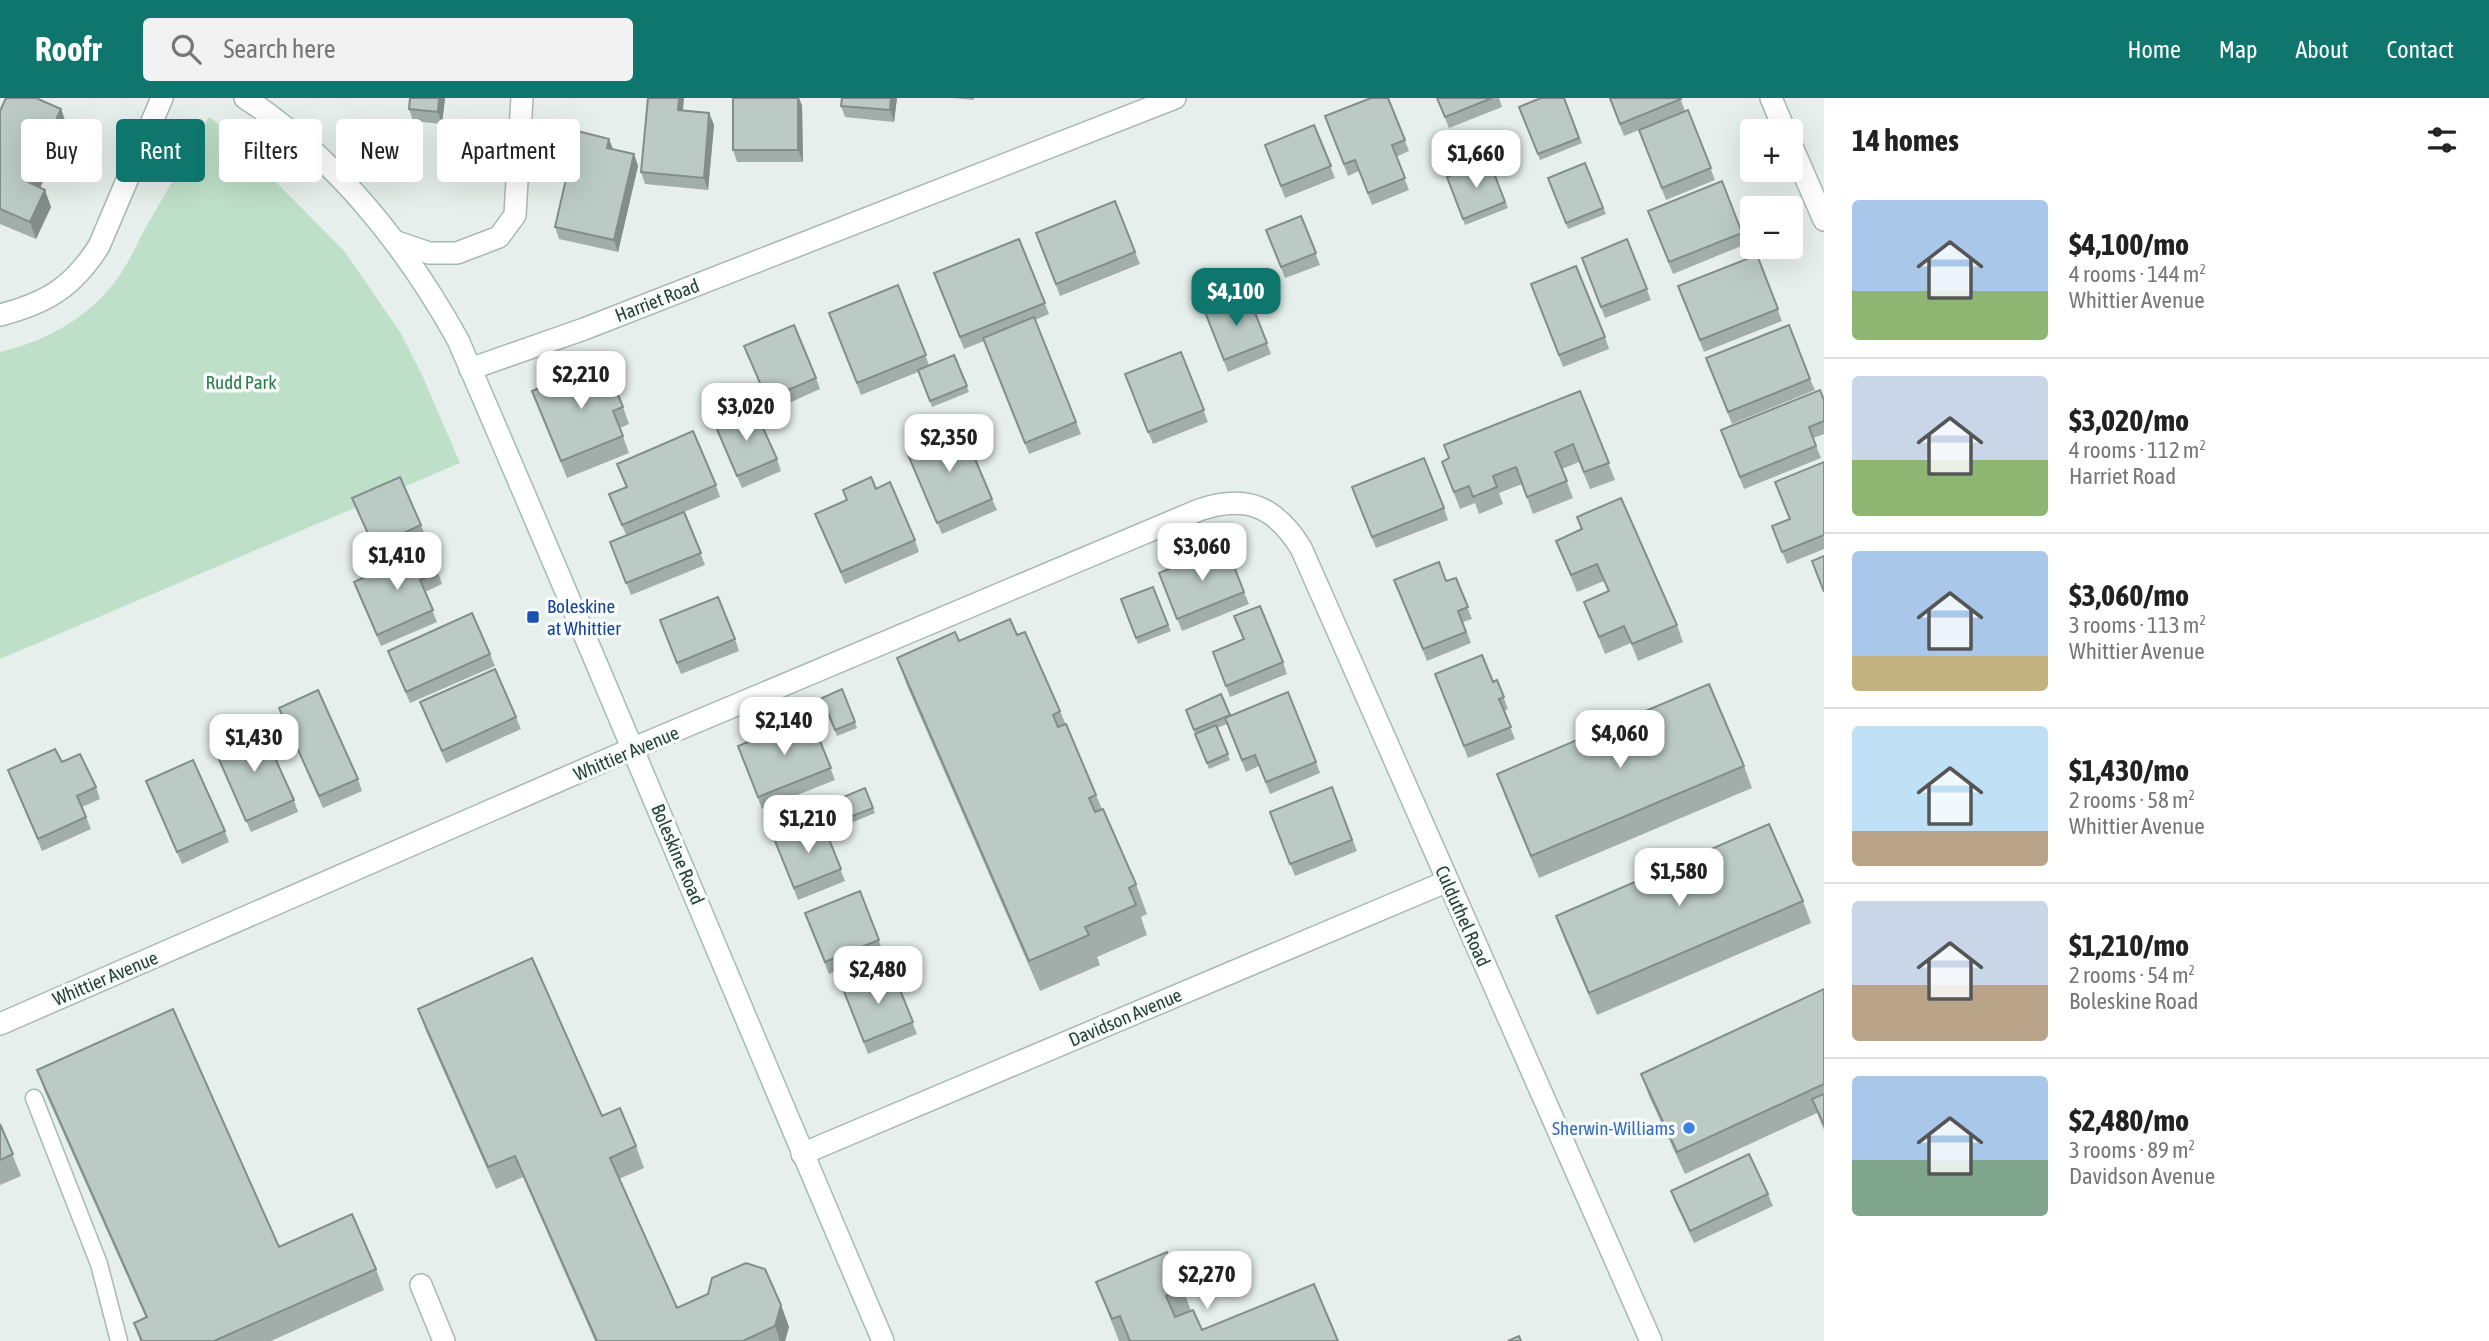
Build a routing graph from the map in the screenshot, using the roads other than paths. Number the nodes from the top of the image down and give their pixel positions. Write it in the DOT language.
graph roads {
  1 [pos="162,98"];
  2 [pos="244,98"];
  3 [pos="522,98"];
  4 [pos="1771,98"];
  5 [pos="1167,100"];
  6 [pos="1781,119"];
  7 [pos="1803,172"];
  8 [pos="1824,220"];
  9 [pos="394,241"];
  10 [pos="0,315"];
  11 [pos="470,369"];
  12 [pos="1257,506"];
  13 [pos="634,748"];
  14 [pos="1448,881"];
  15 [pos="0,1024"];
  16 [pos="34,1098"];
  17 [pos="802,1154"];
  18 [pos="421,1284"];
  19 [pos="119,1341"];
  20 [pos="444,1341"];
  21 [pos="883,1341"];
  22 [pos="1651,1341"];
  1 -- 10 [label="street"];
  2 -- 9 [label="street"];
  3 -- 9 [label="street"];
  4 -- 6 [label="street"];
  5 -- 11 [label="street, Harriet Road"];
  7 -- 8 [label="street"];
  9 -- 11 [label="street"];
  11 -- 13 [label="street, Boleskine Road"];
  12 -- 13 [label="street, Whittier Avenue"];
  12 -- 14 [label="street, Culduthel Road"];
  13 -- 15 [label="street, Whittier Avenue"];
  13 -- 17 [label="street, Boleskine Road"];
  14 -- 17 [label="street, Davidson Avenue"];
  14 -- 22 [label="street, Culduthel Road"];
  16 -- 19 [label="lane"];
  17 -- 21 [label="street, Boleskine Road"];
  18 -- 20 [label="street"];
}
